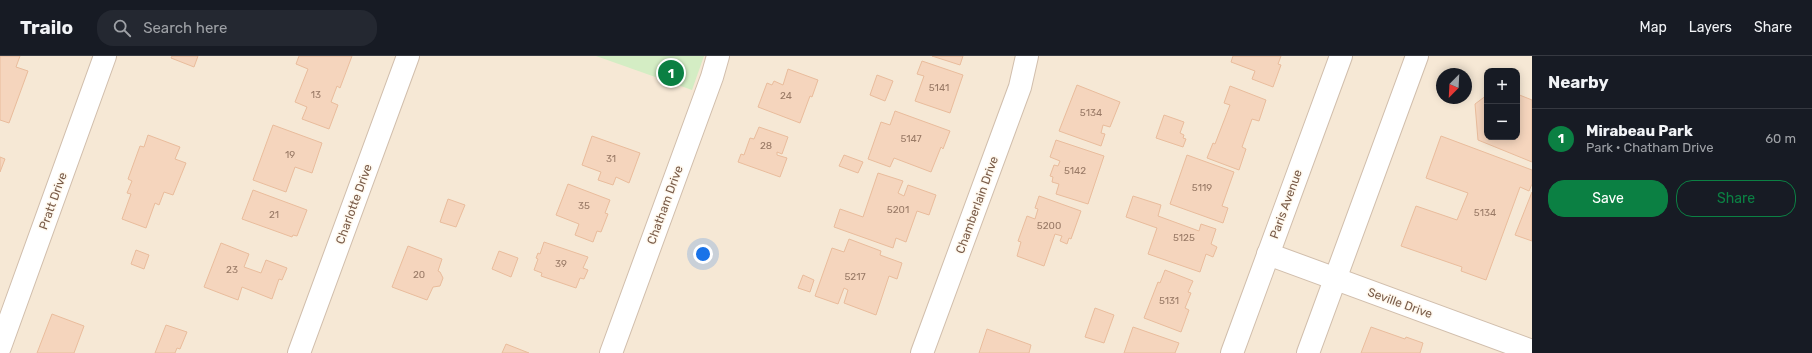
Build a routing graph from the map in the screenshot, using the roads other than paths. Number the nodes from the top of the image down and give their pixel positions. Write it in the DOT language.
graph roads {
  1 [pos="105,56"];
  2 [pos="408,56"];
  3 [pos="718,56"];
  4 [pos="1028,56"];
  5 [pos="1341,56"];
  6 [pos="1417,56"];
  7 [pos="1268,254"];
  8 [pos="1335,279"];
  9 [pos="0,347"];
  10 [pos="1532,352"];
  11 [pos="299,353"];
  12 [pos="611,353"];
  13 [pos="922,353"];
  14 [pos="1232,353"];
  15 [pos="1308,353"];
  1 -- 9 [label="street, Pratt Drive"];
  2 -- 11 [label="street, Charlotte Drive"];
  3 -- 12 [label="street, Chatham Drive"];
  4 -- 13 [label="street, Chamberlain Drive"];
  5 -- 7 [label="street, Paris Avenue"];
  6 -- 8 [label="street"];
  7 -- 8 [label="street, Seville Drive"];
  7 -- 14 [label="street, Paris Avenue"];
  8 -- 10 [label="street, Seville Drive"];
  8 -- 15 [label="street"];
}
